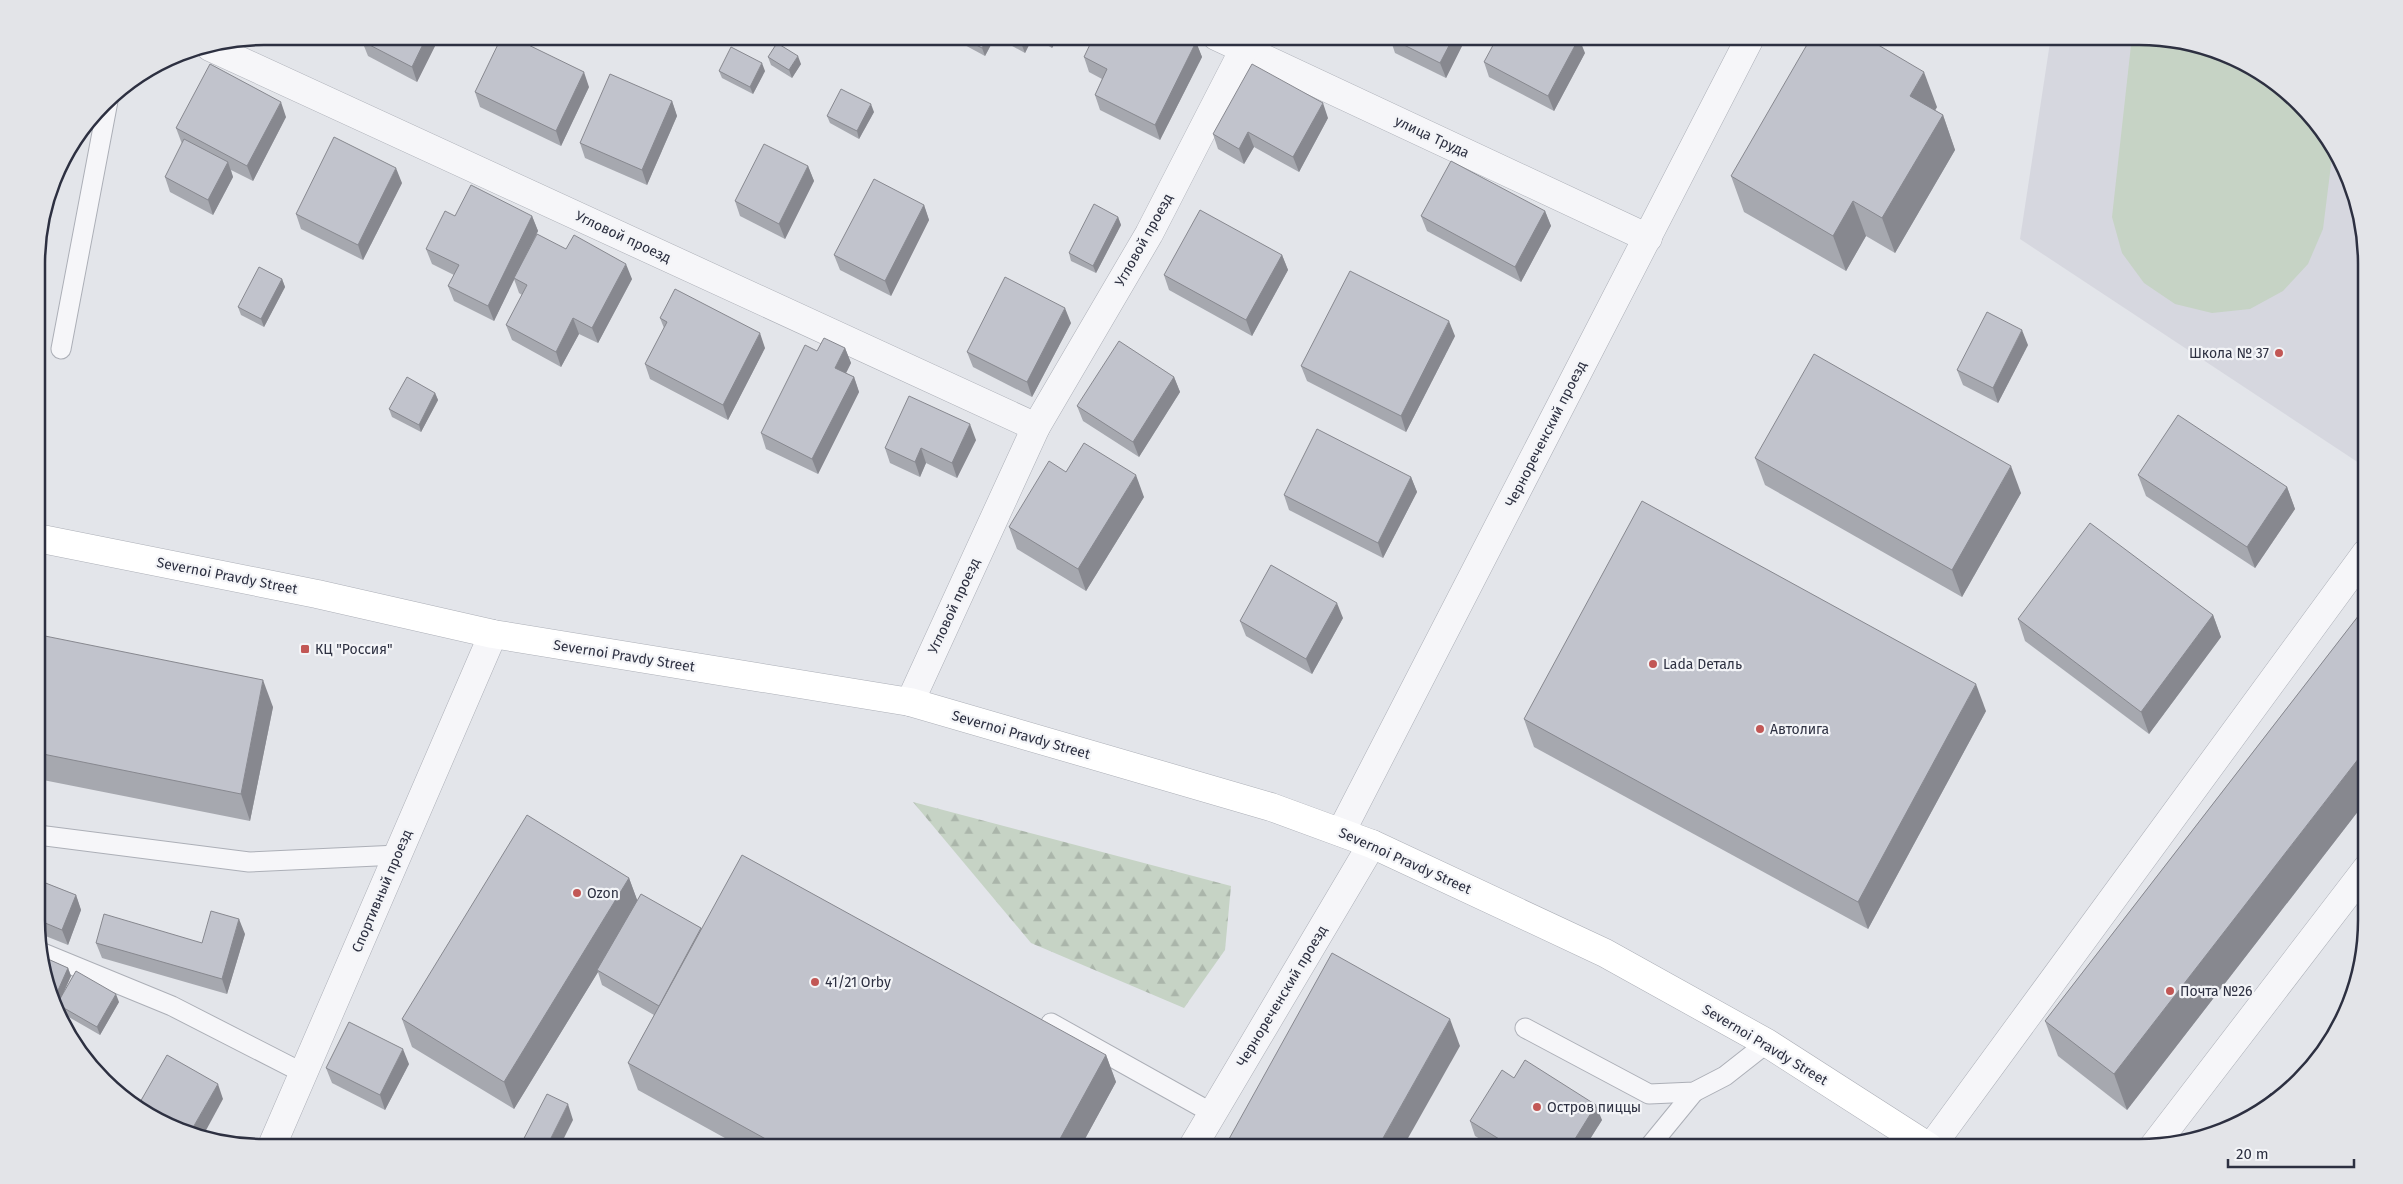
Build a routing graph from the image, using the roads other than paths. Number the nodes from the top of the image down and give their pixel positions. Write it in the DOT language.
graph roads {
  1 [pos="1235,45"];
  2 [pos="1746,45"];
  3 [pos="1244,49"];
  4 [pos="216,50"];
  5 [pos="106,112"];
  6 [pos="1648,238"];
  7 [pos="61,349"];
  8 [pos="1036,427"];
  9 [pos="45,540"];
  10 [pos="2358,564"];
  11 [pos="494,634"];
  12 [pos="910,702"];
  13 [pos="1341,832"];
  14 [pos="45,837"];
  15 [pos="1372,844"];
  16 [pos="398,855"];
  17 [pos="2358,880"];
  18 [pos="48,955"];
  19 [pos="1052,1023"];
  20 [pos="1525,1028"];
  21 [pos="1767,1043"];
  22 [pos="303,1073"];
  23 [pos="1694,1092"];
  24 [pos="1212,1113"];
  25 [pos="2160,1138"];
  26 [pos="275,1139"];
  27 [pos="1197,1139"];
  28 [pos="1656,1139"];
  29 [pos="1917,1139"];
  30 [pos="1936,1139"];
  1 -- 3 [label="street, улица Труда"];
  2 -- 6 [label="street, Чернореченский проезд"];
  3 -- 6 [label="street, улица Труда"];
  3 -- 8 [label="street, Угловой проезд"];
  4 -- 8 [label="street, Угловой проезд"];
  5 -- 7 [label="lane"];
  6 -- 13 [label="street, Чернореченский проезд"];
  8 -- 12 [label="street, Угловой проезд"];
  9 -- 11 [label="main road, Severnoi Pravdy Street"];
  10 -- 30 [label="street"];
  11 -- 12 [label="main road, Severnoi Pravdy Street"];
  11 -- 16 [label="street, Спортивный проезд"];
  12 -- 13 [label="main road, Severnoi Pravdy Street"];
  13 -- 15 [label="main road, Severnoi Pravdy Street"];
  14 -- 16 [label="lane"];
  15 -- 21 [label="main road, Severnoi Pravdy Street"];
  15 -- 24 [label="street, Чернореченский проезд"];
  16 -- 22 [label="street, Спортивный проезд"];
  17 -- 25 [label="street"];
  18 -- 22 [label="lane"];
  19 -- 24 [label="lane"];
  20 -- 23 [label="lane"];
  21 -- 23 [label="lane"];
  21 -- 29 [label="main road, Severnoi Pravdy Street"];
  22 -- 26 [label="street, Спортивный проезд"];
  23 -- 28 [label="lane"];
  24 -- 27 [label="street, Чернореченский проезд"];
}
